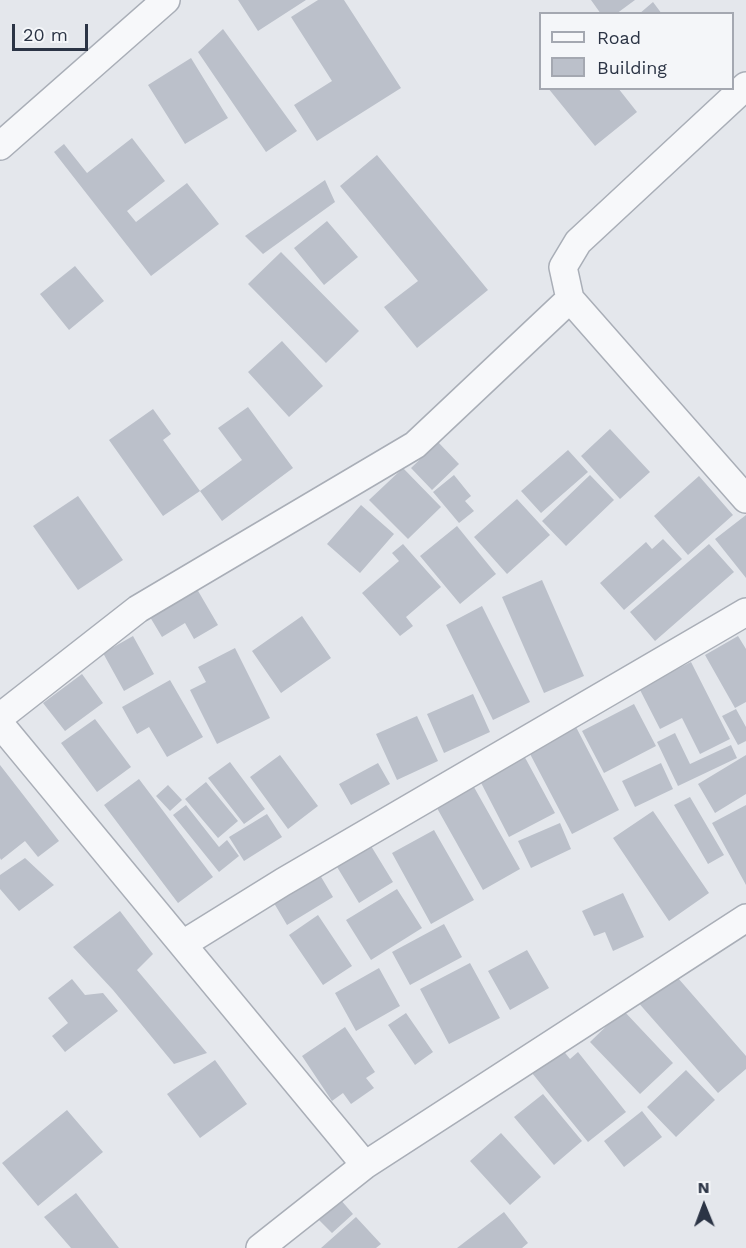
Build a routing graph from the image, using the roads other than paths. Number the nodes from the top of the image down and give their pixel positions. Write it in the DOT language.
graph roads {
  1 [pos="166,0"];
  2 [pos="746,86"];
  3 [pos="0,146"];
  4 [pos="570,299"];
  5 [pos="746,499"];
  6 [pos="746,612"];
  7 [pos="0,717"];
  8 [pos="0,724"];
  9 [pos="746,918"];
  10 [pos="183,944"];
  11 [pos="365,1164"];
  12 [pos="260,1248"];
  1 -- 3 [label="street"];
  2 -- 4 [label="street"];
  4 -- 5 [label="street"];
  4 -- 7 [label="street"];
  6 -- 10 [label="street"];
  8 -- 10 [label="street"];
  9 -- 11 [label="street"];
  10 -- 11 [label="street"];
  11 -- 12 [label="street"];
}
